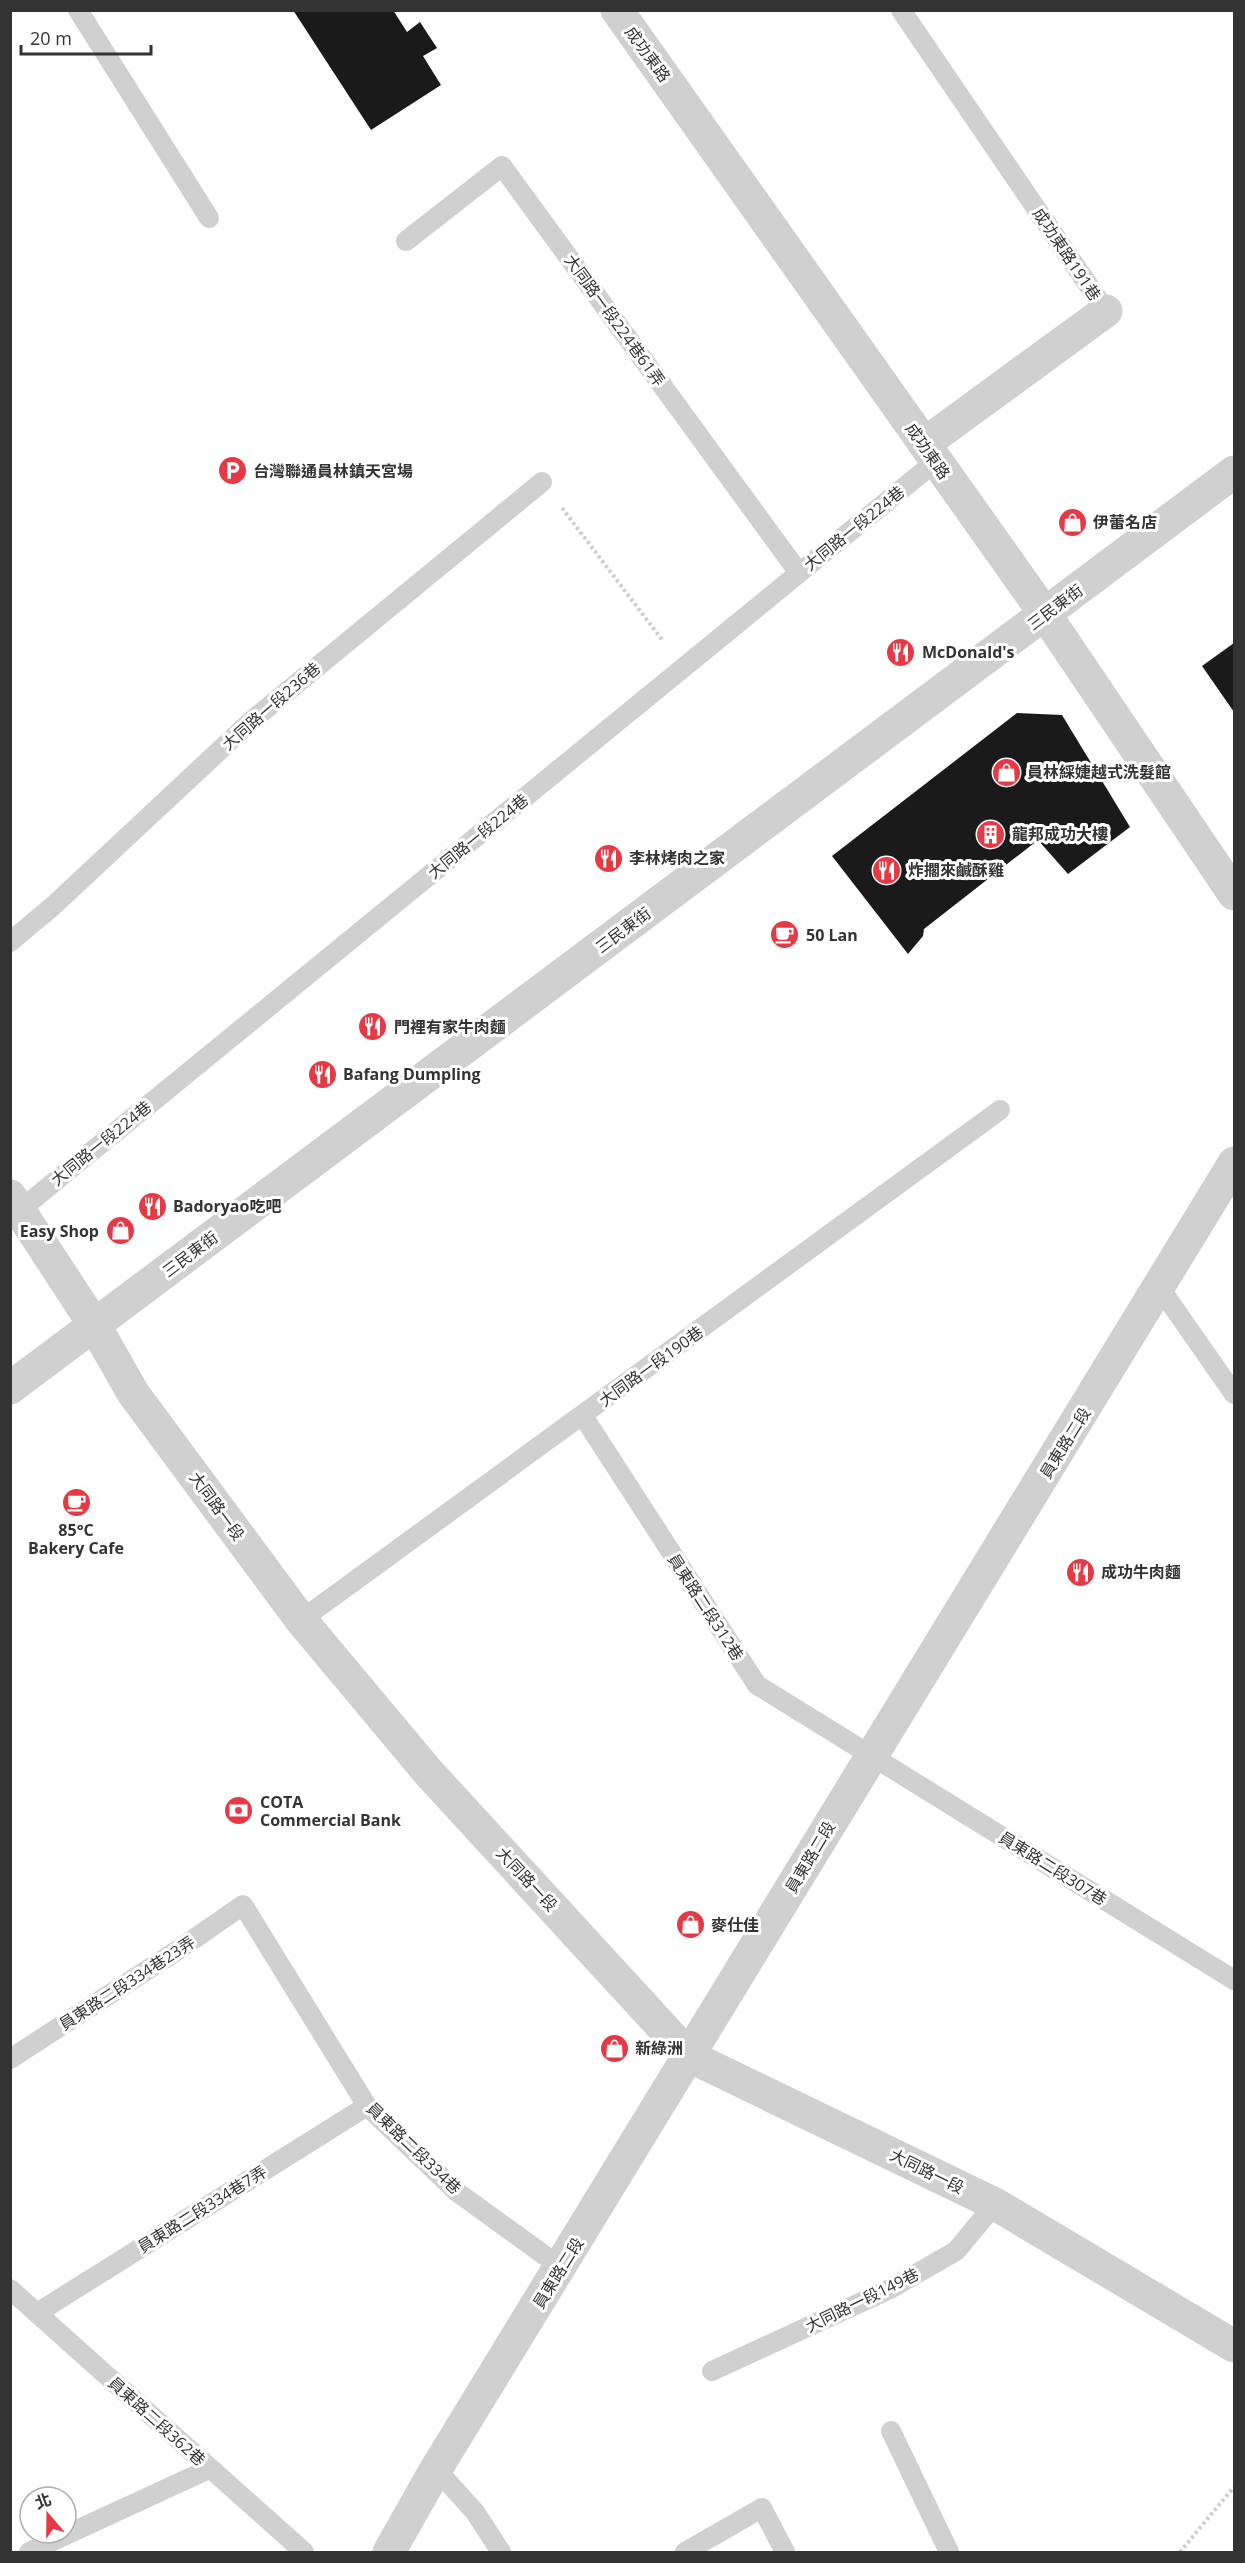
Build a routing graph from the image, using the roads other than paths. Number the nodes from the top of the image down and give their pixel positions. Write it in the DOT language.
graph roads {
  1 [pos="78,10"];
  2 [pos="617,10"];
  3 [pos="901,10"];
  4 [pos="209,218"];
  5 [pos="406,241"];
  6 [pos="1106,311"];
  7 [pos="930,453"];
  8 [pos="1234,471"];
  9 [pos="542,482"];
  10 [pos="799,573"];
  11 [pos="1045,614"];
  12 [pos="1234,894"];
  13 [pos="10,942"];
  14 [pos="1000,1110"];
  15 [pos="1234,1163"];
  16 [pos="15,1203"];
  17 [pos="1160,1288"];
  18 [pos="94,1326"];
  19 [pos="10,1388"];
  20 [pos="1234,1394"];
  21 [pos="583,1416"];
  22 [pos="301,1620"];
  23 [pos="871,1757"];
  24 [pos="243,1905"];
  25 [pos="1234,1980"];
  26 [pos="689,2056"];
  27 [pos="10,2059"];
  28 [pos="367,2106"];
  29 [pos="994,2204"];
  30 [pos="562,2268"];
  31 [pos="12,2292"];
  32 [pos="37,2313"];
  33 [pos="1234,2346"];
  34 [pos="712,2371"];
  35 [pos="891,2431"];
  36 [pos="210,2469"];
  37 [pos="436,2469"];
  38 [pos="948,2552"];
  39 [pos="29,2553"];
  40 [pos="304,2553"];
  41 [pos="389,2553"];
  42 [pos="501,2553"];
  43 [pos="685,2553"];
  44 [pos="784,2553"];
  1 -- 4 [label="lane"];
  2 -- 7 [label="street, 成功東路"];
  3 -- 6 [label="lane, 成功東路191巷"];
  5 -- 10 [label="lane, 大同路一段224巷61弄"];
  6 -- 7 [label="street, 成功東路191巷"];
  7 -- 10 [label="lane, 大同路一段224巷"];
  7 -- 11 [label="street, 成功東路"];
  8 -- 11 [label="street, 三民東街"];
  9 -- 13 [label="lane, 大同路一段236巷"];
  10 -- 16 [label="lane, 大同路一段224巷"];
  11 -- 12 [label="street, 成功東路"];
  11 -- 18 [label="street, 三民東街"];
  14 -- 21 [label="lane, 大同路一段190巷"];
  15 -- 17 [label="street, 員東路二段"];
  16 -- 18 [label="street, 大同路一段"];
  17 -- 20 [label="lane"];
  17 -- 23 [label="street, 員東路二段"];
  18 -- 19 [label="street, 三民東街"];
  18 -- 22 [label="street, 大同路一段"];
  21 -- 22 [label="lane, 大同路一段190巷"];
  21 -- 23 [label="lane, 員東路二段312巷"];
  22 -- 26 [label="street, 大同路一段"];
  23 -- 25 [label="lane, 員東路二段307巷"];
  23 -- 26 [label="street, 員東路二段"];
  24 -- 27 [label="lane, 員東路二段334巷23弄"];
  24 -- 28 [label="lane, 員東路二段334巷"];
  26 -- 29 [label="street, 大同路一段"];
  26 -- 30 [label="street, 員東路二段"];
  28 -- 30 [label="lane, 員東路二段334巷"];
  28 -- 32 [label="lane, 員東路二段334巷7弄"];
  29 -- 33 [label="street, 大同路一段"];
  29 -- 34 [label="lane, 大同路一段149巷"];
  30 -- 37 [label="street, 員東路二段"];
  31 -- 32 [label="lane, 員東路二段362巷"];
  32 -- 36 [label="lane, 員東路二段362巷"];
  35 -- 38 [label="lane"];
  36 -- 39 [label="lane"];
  36 -- 40 [label="lane, 員東路二段362巷"];
  37 -- 41 [label="street, 員東路二段"];
  37 -- 42 [label="lane"];
  43 -- 44 [label="lane"];
}
